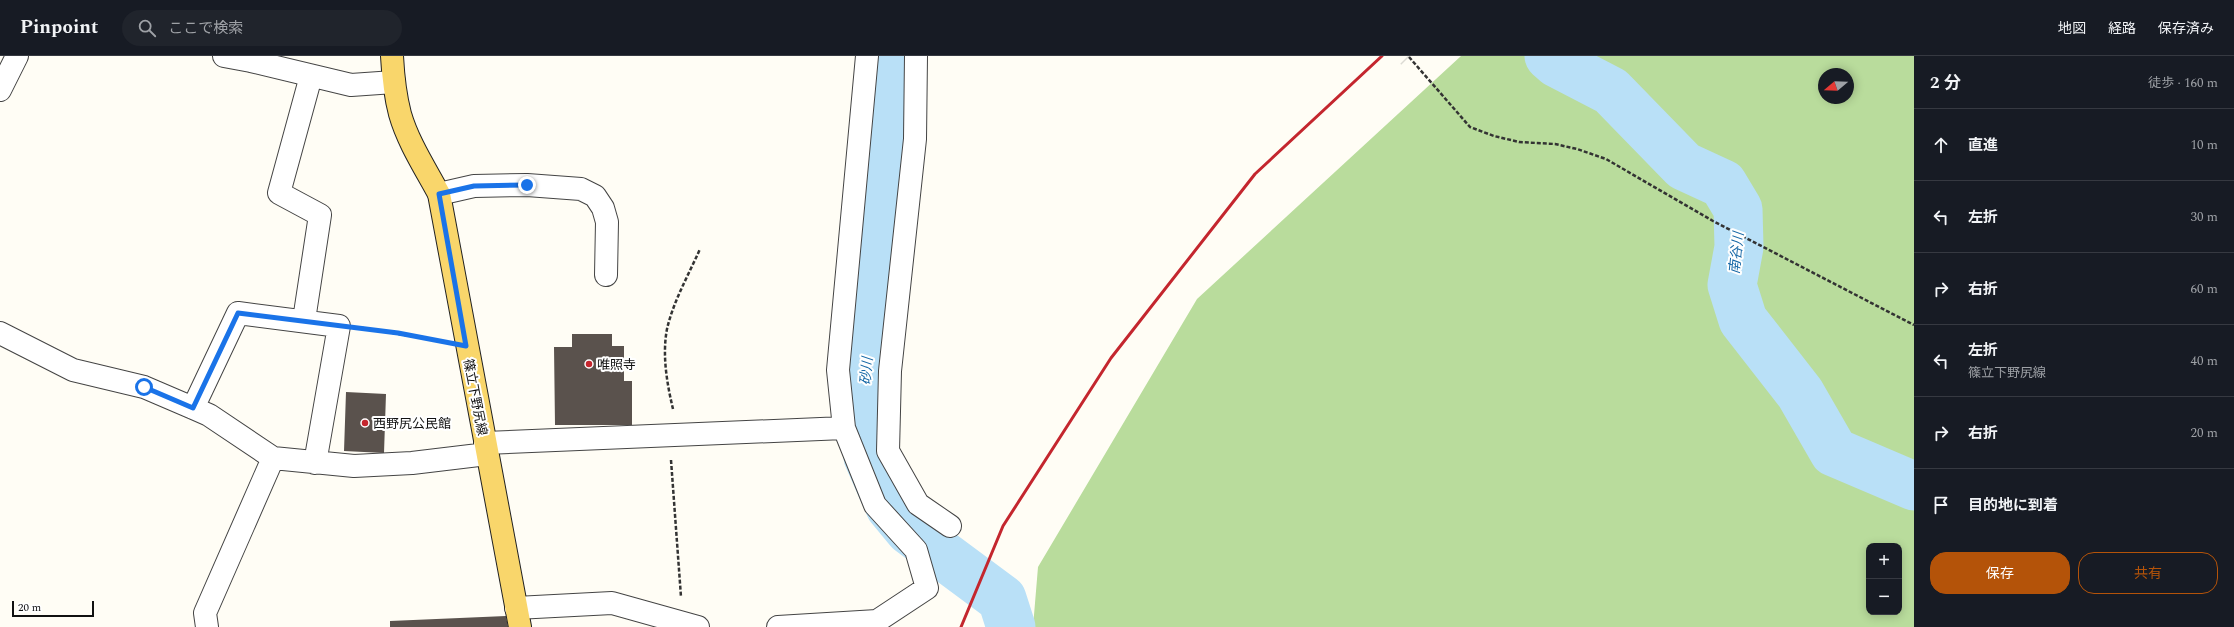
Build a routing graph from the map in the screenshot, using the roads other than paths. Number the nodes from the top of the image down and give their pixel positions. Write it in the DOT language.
graph roads {
  1 [pos="17,56"];
  2 [pos="224,56"];
  3 [pos="392,56"];
  4 [pos="867,56"];
  5 [pos="916,56"];
  6 [pos="252,58"];
  7 [pos="311,76"];
  8 [pos="394,82"];
  9 [pos="0,90"];
  10 [pos="439,194"];
  11 [pos="606,275"];
  12 [pos="304,320"];
  13 [pos="0,334"];
  14 [pos="193,408"];
  15 [pos="844,428"];
  16 [pos="486,449"];
  17 [pos="273,458"];
  18 [pos="315,463"];
  19 [pos="950,526"];
  20 [pos="518,618"];
  21 [pos="691,625"];
  22 [pos="207,627"];
  23 [pos="778,627"];
  1 -- 9 [label="street"];
  2 -- 6 [label="street"];
  3 -- 8 [label="main road, 篠立下野尻線"];
  4 -- 15 [label="street"];
  5 -- 19 [label="street"];
  6 -- 7 [label="street"];
  7 -- 8 [label="street"];
  7 -- 12 [label="street"];
  8 -- 10 [label="main road, 篠立下野尻線"];
  10 -- 11 [label="street"];
  10 -- 16 [label="main road, 篠立下野尻線"];
  12 -- 14 [label="street"];
  12 -- 18 [label="street"];
  13 -- 14 [label="street"];
  14 -- 17 [label="street"];
  15 -- 16 [label="street"];
  15 -- 23 [label="street"];
  16 -- 18 [label="street"];
  16 -- 20 [label="main road, 篠立下野尻線"];
  17 -- 18 [label="street"];
  17 -- 22 [label="street"];
  20 -- 21 [label="street"];
}
